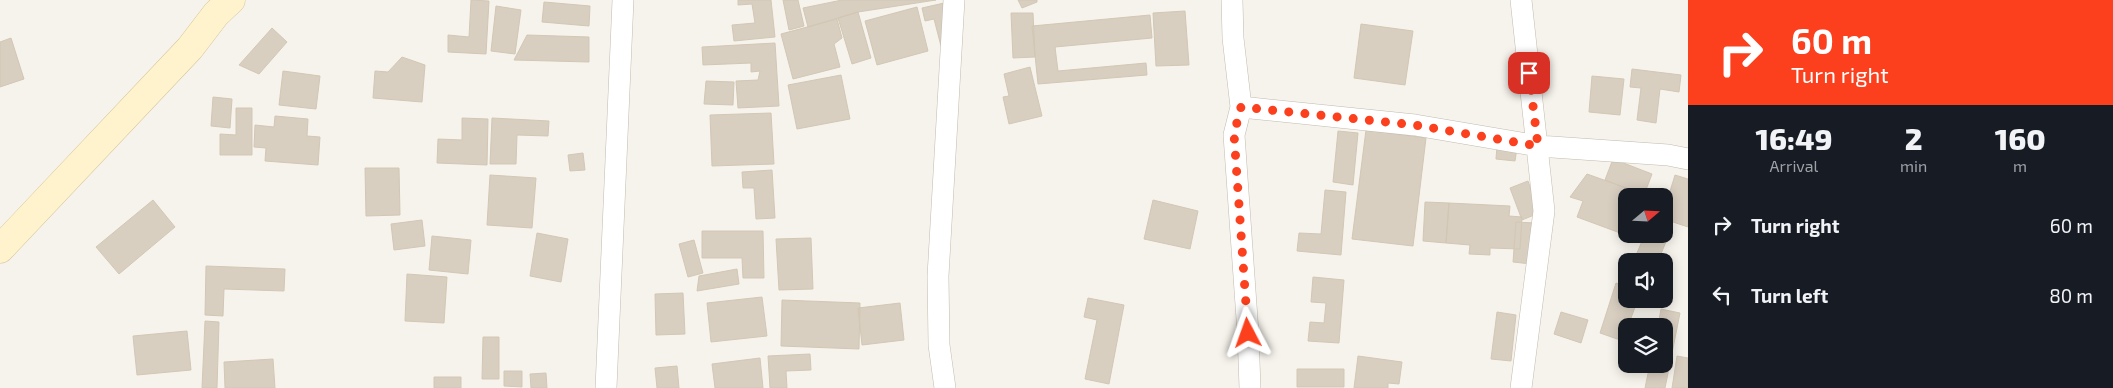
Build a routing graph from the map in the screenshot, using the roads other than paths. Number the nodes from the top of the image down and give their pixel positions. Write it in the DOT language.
graph roads {
  1 [pos="231,0"];
  2 [pos="623,0"];
  3 [pos="954,0"];
  4 [pos="1232,0"];
  5 [pos="1521,0"];
  6 [pos="1241,107"];
  7 [pos="1538,146"];
  8 [pos="1688,159"];
  9 [pos="0,249"];
  10 [pos="606,388"];
  11 [pos="945,388"];
  12 [pos="1250,388"];
  13 [pos="1521,388"];
  1 -- 9 [label="street"];
  2 -- 10 [label="street"];
  3 -- 11 [label="street"];
  4 -- 6 [label="street"];
  5 -- 7 [label="street"];
  6 -- 7 [label="street"];
  6 -- 12 [label="street"];
  7 -- 8 [label="street"];
  7 -- 13 [label="street"];
}
